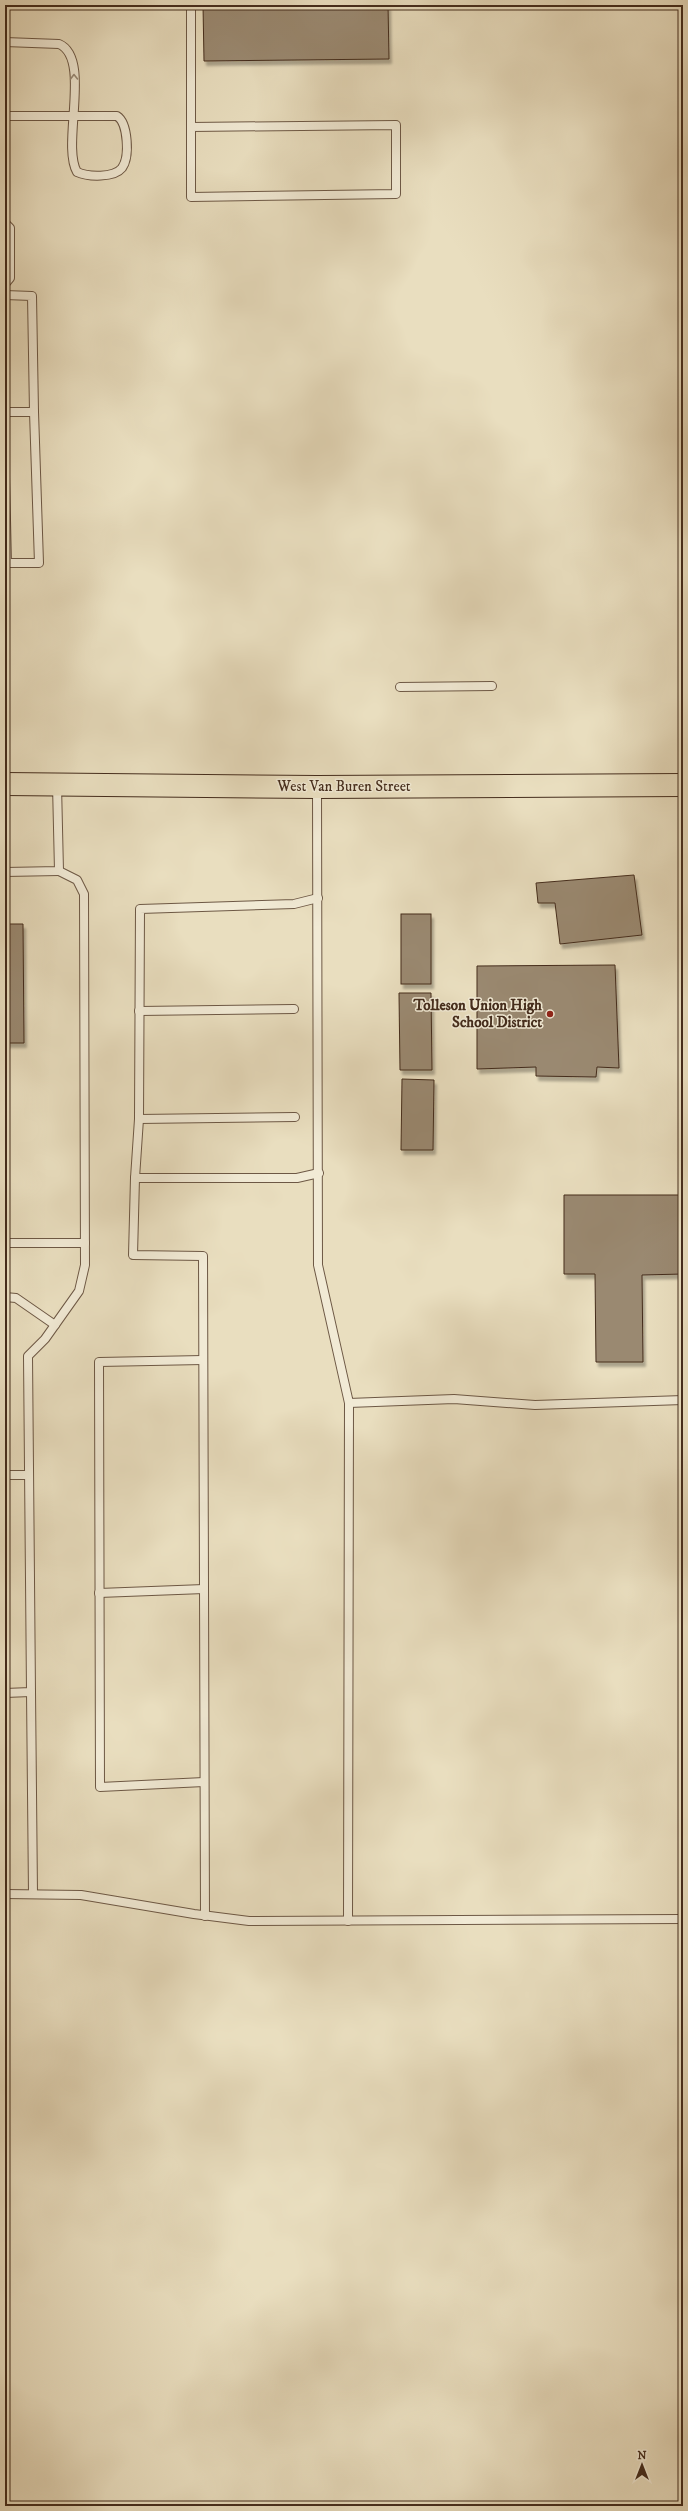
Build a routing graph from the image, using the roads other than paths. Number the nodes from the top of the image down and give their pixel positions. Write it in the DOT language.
graph roads {
  1 [pos="191,5"];
  2 [pos="5,42"];
  3 [pos="5,116"];
  4 [pos="74,116"];
  5 [pos="191,127"];
  6 [pos="5,222"];
  7 [pos="5,284"];
  8 [pos="5,295"];
  9 [pos="5,412"];
  10 [pos="34,412"];
  11 [pos="5,477"];
  12 [pos="6,563"];
  13 [pos="492,686"];
  14 [pos="400,687"];
  15 [pos="5,784"];
  16 [pos="57,784"];
  17 [pos="683,785"];
  18 [pos="317,787"];
  19 [pos="59,871"];
  20 [pos="5,872"];
  21 [pos="318,898"];
  22 [pos="294,1009"];
  23 [pos="139,1011"];
  24 [pos="295,1117"];
  25 [pos="139,1119"];
  26 [pos="319,1174"];
  27 [pos="134,1178"];
  28 [pos="5,1243"];
  29 [pos="85,1243"];
  30 [pos="5,1297"];
  31 [pos="55,1325"];
  32 [pos="203,1360"];
  33 [pos="683,1400"];
  34 [pos="349,1403"];
  35 [pos="5,1475"];
  36 [pos="29,1475"];
  37 [pos="204,1589"];
  38 [pos="99,1593"];
  39 [pos="31,1692"];
  40 [pos="5,1693"];
  41 [pos="204,1782"];
  42 [pos="5,1894"];
  43 [pos="33,1894"];
  44 [pos="205,1916"];
  45 [pos="683,1919"];
  46 [pos="348,1921"];
  1 -- 5 [label="lane"];
  4 -- 2 [label="lane, one-way"];
  3 -- 4 [label="lane"];
  4 -- 4 [label="lane"];
  5 -- 5 [label="lane"];
  6 -- 7 [label="lane"];
  8 -- 10 [label="lane"];
  9 -- 10 [label="lane"];
  10 -- 12 [label="lane"];
  11 -- 12 [label="lane"];
  13 -- 14 [label="lane"];
  15 -- 16 [label="main road, West Van Buren Street"];
  16 -- 18 [label="main road, West Van Buren Street"];
  16 -- 19 [label="lane"];
  17 -- 18 [label="main road, West Van Buren Street"];
  18 -- 21 [label="lane"];
  19 -- 20 [label="lane"];
  19 -- 29 [label="lane"];
  21 -- 23 [label="lane"];
  21 -- 26 [label="lane"];
  22 -- 23 [label="lane"];
  23 -- 25 [label="lane"];
  24 -- 25 [label="lane"];
  25 -- 27 [label="lane"];
  26 -- 27 [label="lane"];
  26 -- 34 [label="lane"];
  27 -- 32 [label="lane"];
  28 -- 29 [label="lane"];
  29 -- 31 [label="lane"];
  30 -- 31 [label="lane"];
  31 -- 36 [label="lane"];
  32 -- 37 [label="lane"];
  32 -- 38 [label="lane"];
  33 -- 34 [label="lane"];
  34 -- 46 [label="lane"];
  35 -- 36 [label="lane"];
  36 -- 39 [label="lane"];
  37 -- 38 [label="lane"];
  37 -- 41 [label="lane"];
  38 -- 41 [label="lane"];
  39 -- 40 [label="lane"];
  39 -- 43 [label="lane"];
  41 -- 44 [label="lane"];
  42 -- 43 [label="lane"];
  43 -- 44 [label="lane"];
  44 -- 46 [label="lane"];
  45 -- 46 [label="lane"];
}
